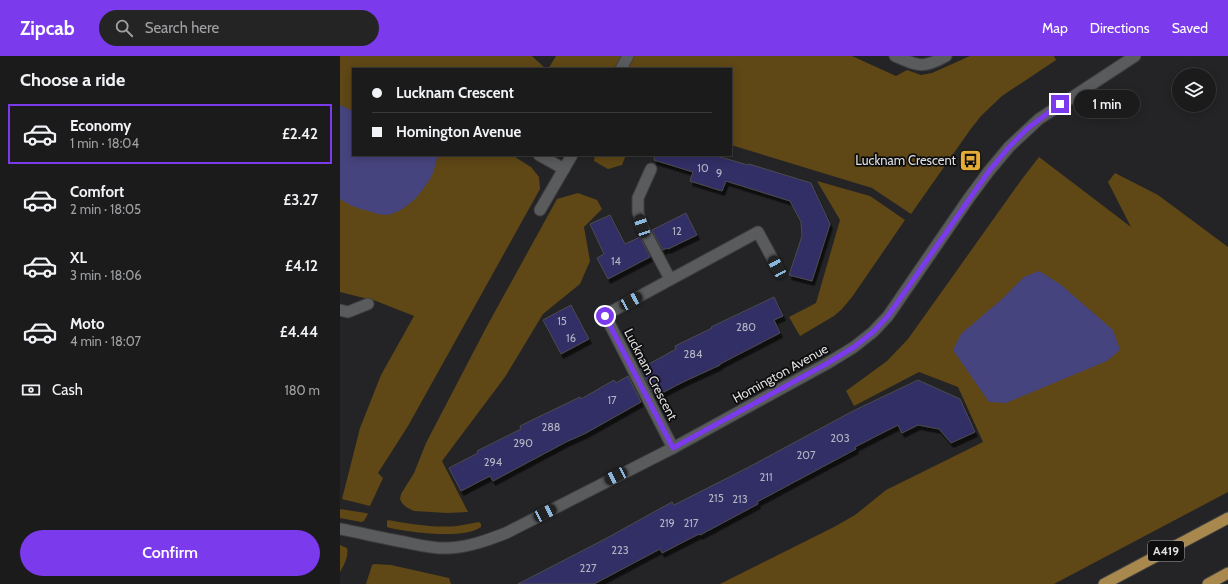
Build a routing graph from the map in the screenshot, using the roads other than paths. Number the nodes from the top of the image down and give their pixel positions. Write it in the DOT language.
graph roads {
  1 [pos="628,56"];
  2 [pos="895,56"];
  3 [pos="946,56"];
  4 [pos="1135,56"];
  5 [pos="622,68"];
  6 [pos="541,156"];
  7 [pos="571,156"];
  8 [pos="564,169"];
  9 [pos="651,169"];
  10 [pos="540,210"];
  11 [pos="777,267"];
  12 [pos="670,279"];
  13 [pos="368,304"];
  14 [pos="340,310"];
  15 [pos="673,448"];
  16 [pos="1228,518"];
  17 [pos="340,529"];
  18 [pos="1228,573"];
  19 [pos="1104,584"];
  20 [pos="1208,584"];
  1 -- 5 [label="street"];
  2 -- 3 [label="street"];
  4 -- 15 [label="street, Homington Avenue"];
  6 -- 8 [label="street"];
  7 -- 8 [label="street"];
  8 -- 10 [label="street"];
  9 -- 12 [label="street"];
  11 -- 12 [label="street, Lucknam Crescent"];
  12 -- 15 [label="street, Lucknam Crescent"];
  13 -- 14 [label="street"];
  15 -- 17 [label="street, Homington Avenue"];
  16 -- 19 [label="highway, A419"];
  18 -- 20 [label="highway"];
}
